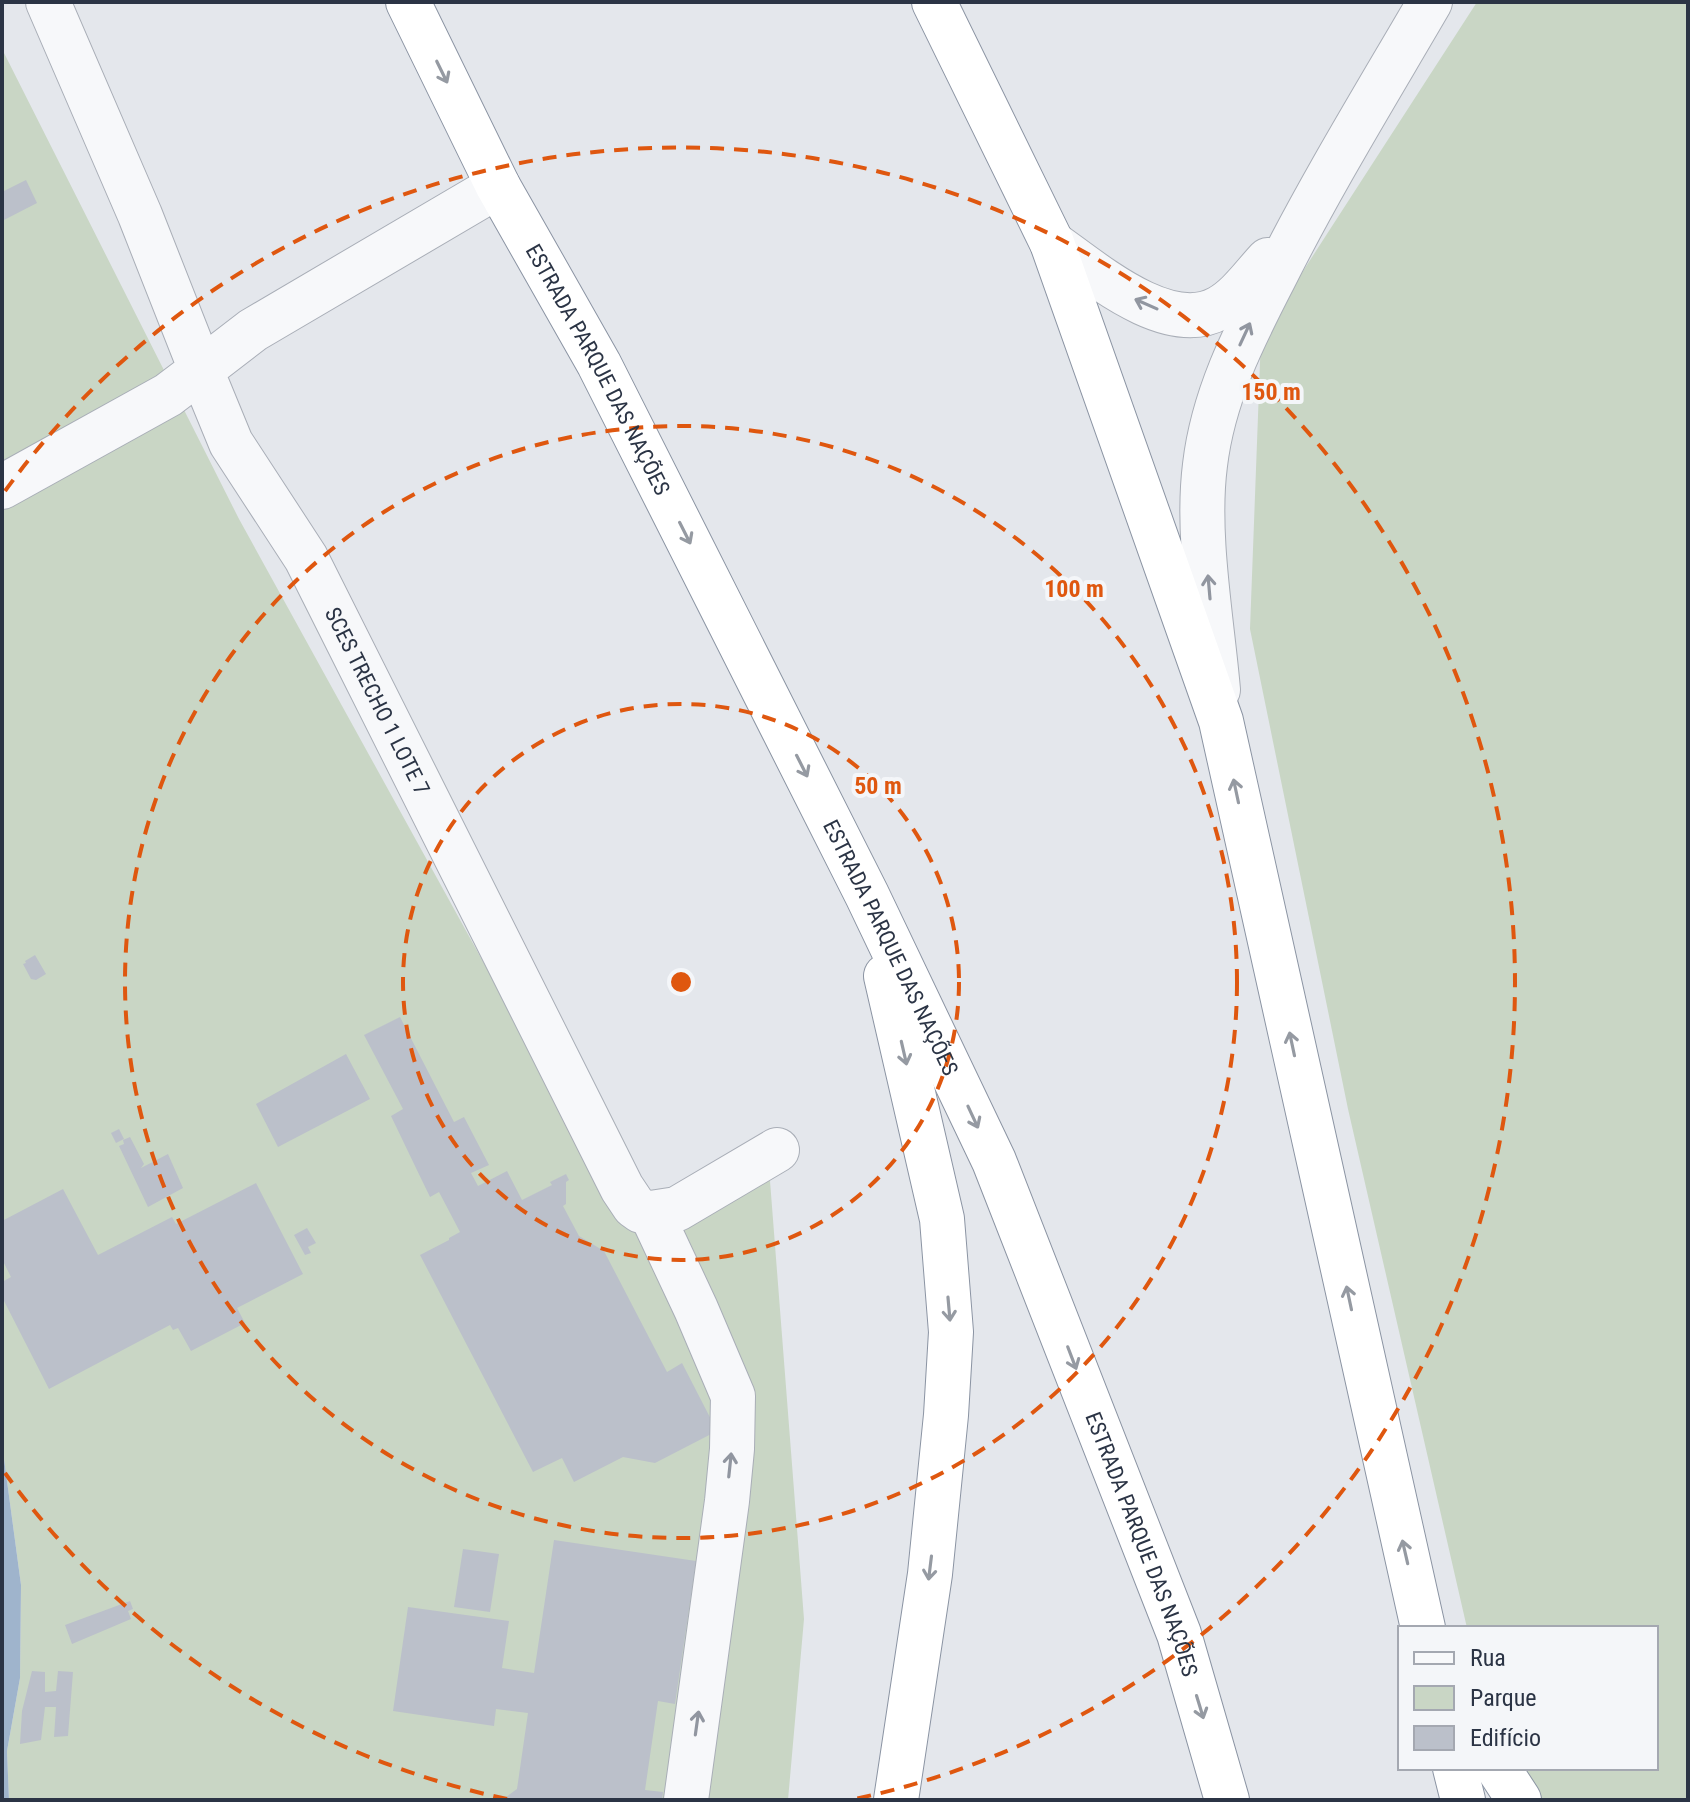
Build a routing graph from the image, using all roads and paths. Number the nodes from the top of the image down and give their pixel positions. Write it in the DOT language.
graph roads {
  1 [pos="48,2"];
  2 [pos="408,2"];
  3 [pos="934,2"];
  4 [pos="1430,2"];
  5 [pos="498,186"];
  6 [pos="1299,226"];
  7 [pos="1052,243"];
  8 [pos="201,370"];
  9 [pos="2,487"];
  10 [pos="1221,721"];
  11 [pos="867,895"];
  12 [pos="777,1150"];
  13 [pos="651,1213"];
  14 [pos="1423,1626"];
  15 [pos="1456,1770"];
  16 [pos="1499,1770"];
  17 [pos="686,1800"];
  18 [pos="896,1800"];
  19 [pos="1227,1800"];
  20 [pos="1463,1800"];
  21 [pos="1519,1800"];
  1 -- 8 [label="street, SCES TRECHO 1 LOTE 7"];
  2 -- 5 [label="highway, ESTRADA PARQUE DAS NAÇÕES, one-way"];
  3 -- 7 [label="highway"];
  4 -- 6 [label="street"];
  5 -- 8 [label="street"];
  5 -- 11 [label="highway, ESTRADA PARQUE DAS NAÇÕES, one-way"];
  6 -- 7 [label="street, one-way"];
  10 -- 6 [label="street, one-way"];
  7 -- 10 [label="highway"];
  8 -- 9 [label="street"];
  8 -- 13 [label="street, SCES TRECHO 1 LOTE 7"];
  14 -- 10 [label="highway, one-way"];
  11 -- 18 [label="highway, one-way"];
  11 -- 19 [label="highway, ESTRADA PARQUE DAS NAÇÕES, one-way"];
  12 -- 13 [label="street"];
  17 -- 13 [label="street, one-way"];
  15 -- 20 [label="highway"];
  16 -- 21 [label="highway"];
}
